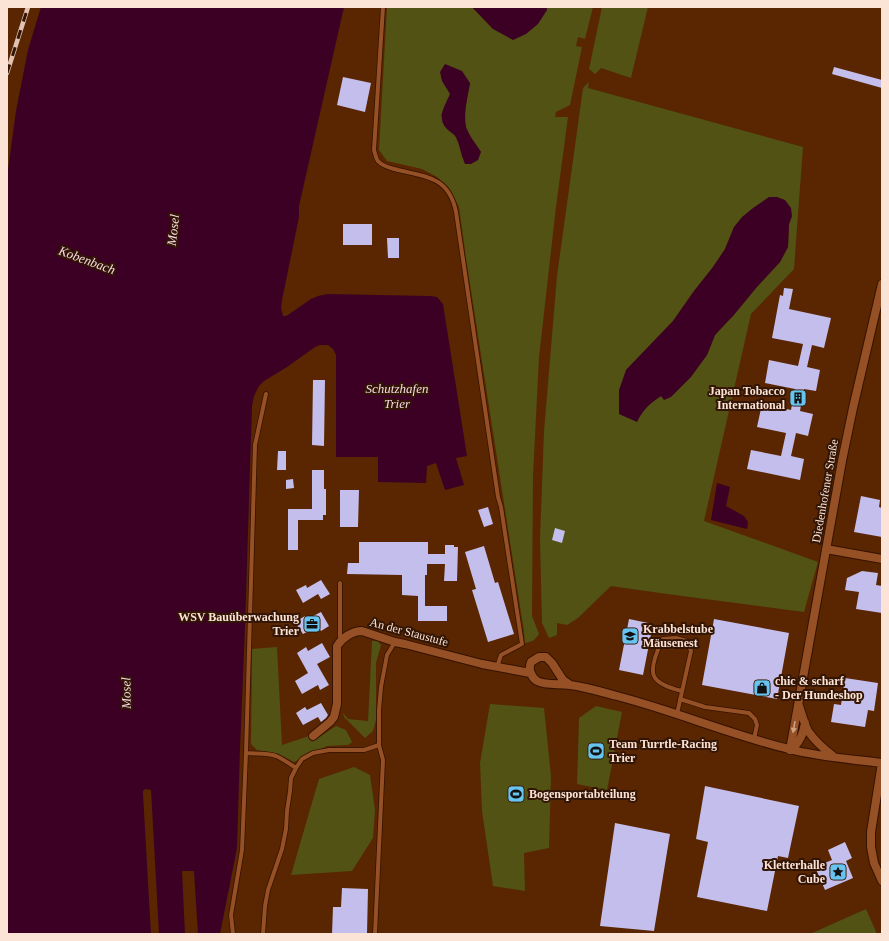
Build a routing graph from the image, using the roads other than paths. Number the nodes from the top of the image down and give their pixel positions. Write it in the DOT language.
graph roads {
  1 [pos="383,7"];
  2 [pos="882,284"];
  3 [pos="266,394"];
  4 [pos="826,549"];
  5 [pos="882,559"];
  6 [pos="340,583"];
  7 [pos="340,641"];
  8 [pos="395,642"];
  9 [pos="497,667"];
  10 [pos="555,668"];
  11 [pos="530,673"];
  12 [pos="548,684"];
  13 [pos="569,684"];
  14 [pos="682,691"];
  15 [pos="680,699"];
  16 [pos="798,704"];
  17 [pos="677,715"];
  18 [pos="805,723"];
  19 [pos="313,736"];
  20 [pos="753,740"];
  21 [pos="379,745"];
  22 [pos="790,750"];
  23 [pos="246,753"];
  24 [pos="836,758"];
  25 [pos="882,763"];
  26 [pos="296,768"];
  27 [pos="882,882"];
  28 [pos="233,934"];
  29 [pos="263,934"];
  30 [pos="375,934"];
  1 -- 9 [label="lane"];
  2 -- 4 [label="street, Diedenhofener Straße"];
  3 -- 23 [label="lane"];
  4 -- 5 [label="street"];
  4 -- 16 [label="street, Diedenhofener Straße"];
  6 -- 7 [label="lane"];
  7 -- 8 [label="street, An der Staustufe"];
  7 -- 19 [label="street"];
  8 -- 9 [label="street, An der Staustufe"];
  8 -- 21 [label="lane"];
  9 -- 11 [label="street, An der Staustufe"];
  10 -- 11 [label="street"];
  10 -- 12 [label="street"];
  10 -- 13 [label="street"];
  11 -- 12 [label="street"];
  12 -- 13 [label="street"];
  13 -- 17 [label="street"];
  14 -- 14 [label="lane"];
  14 -- 15 [label="lane"];
  15 -- 17 [label="lane"];
  15 -- 20 [label="lane"];
  16 -- 18 [label="street"];
  16 -- 22 [label="street, Diedenhofener Straße, one-way"];
  17 -- 20 [label="street"];
  18 -- 22 [label="street"];
  18 -- 24 [label="street"];
  20 -- 22 [label="street"];
  21 -- 26 [label="lane"];
  21 -- 30 [label="lane"];
  22 -- 24 [label="street"];
  23 -- 26 [label="lane"];
  23 -- 28 [label="lane"];
  24 -- 25 [label="street"];
  25 -- 27 [label="street"];
  26 -- 29 [label="lane"];
}
